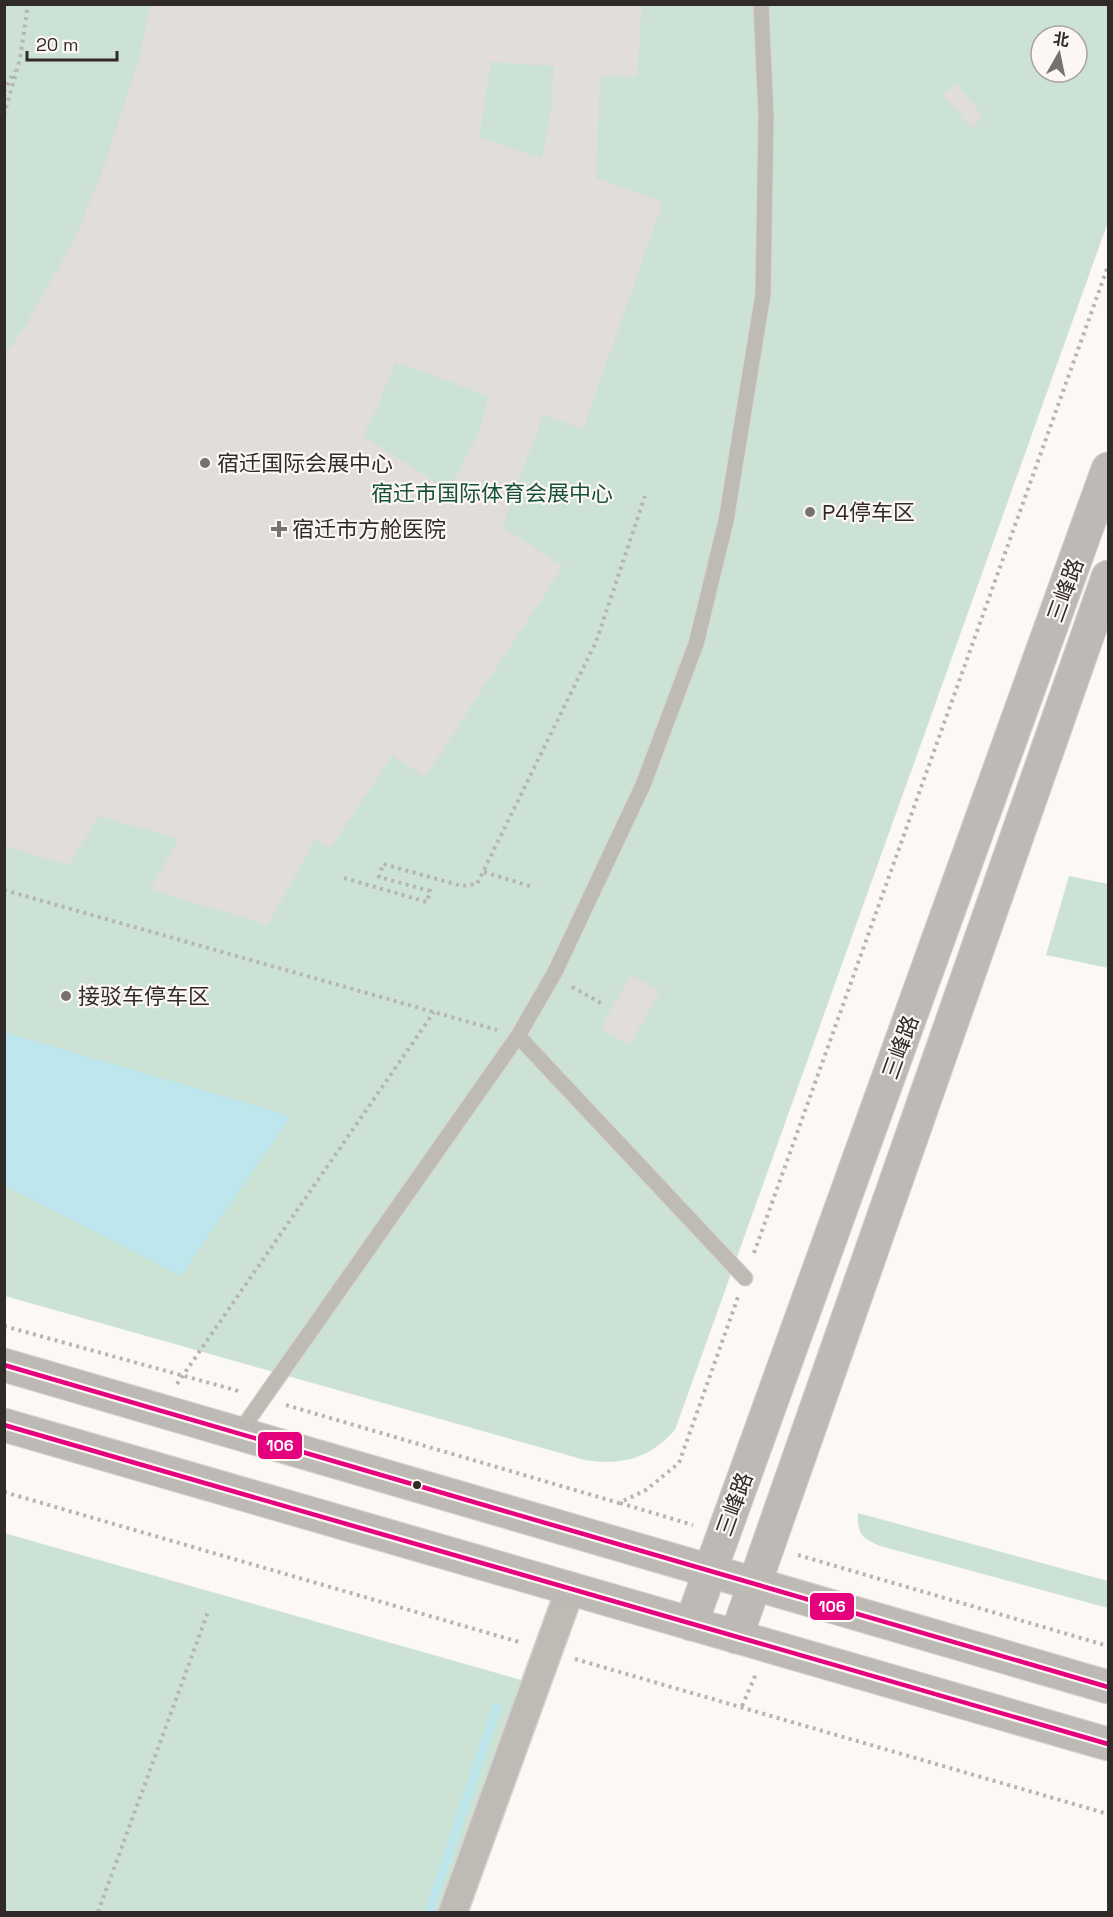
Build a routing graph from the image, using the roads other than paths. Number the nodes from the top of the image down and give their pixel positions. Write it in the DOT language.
graph roads {
  1 [pos="761,4"];
  2 [pos="1108,469"];
  3 [pos="1108,577"];
  4 [pos="518,1036"];
  5 [pos="745,1278"];
  6 [pos="4,1365"];
  7 [pos="4,1425"];
  8 [pos="239,1433"];
  9 [pos="710,1571"];
  10 [pos="754,1584"];
  11 [pos="570,1590"];
  12 [pos="691,1624"];
  13 [pos="736,1637"];
  14 [pos="1108,1687"];
  15 [pos="1108,1744"];
  16 [pos="453,1912"];
  1 -- 4 [label="lane"];
  2 -- 9 [label="main road, 三峰路"];
  3 -- 10 [label="main road, 三峰路"];
  4 -- 5 [label="lane"];
  4 -- 8 [label="lane"];
  6 -- 8 [label="main road"];
  7 -- 11 [label="main road"];
  8 -- 9 [label="main road"];
  9 -- 10 [label="main road"];
  9 -- 12 [label="main road, 三峰路"];
  10 -- 13 [label="main road, 三峰路"];
  10 -- 14 [label="main road"];
  11 -- 12 [label="main road"];
  11 -- 16 [label="street"];
  12 -- 13 [label="main road"];
  13 -- 15 [label="main road"];
}
